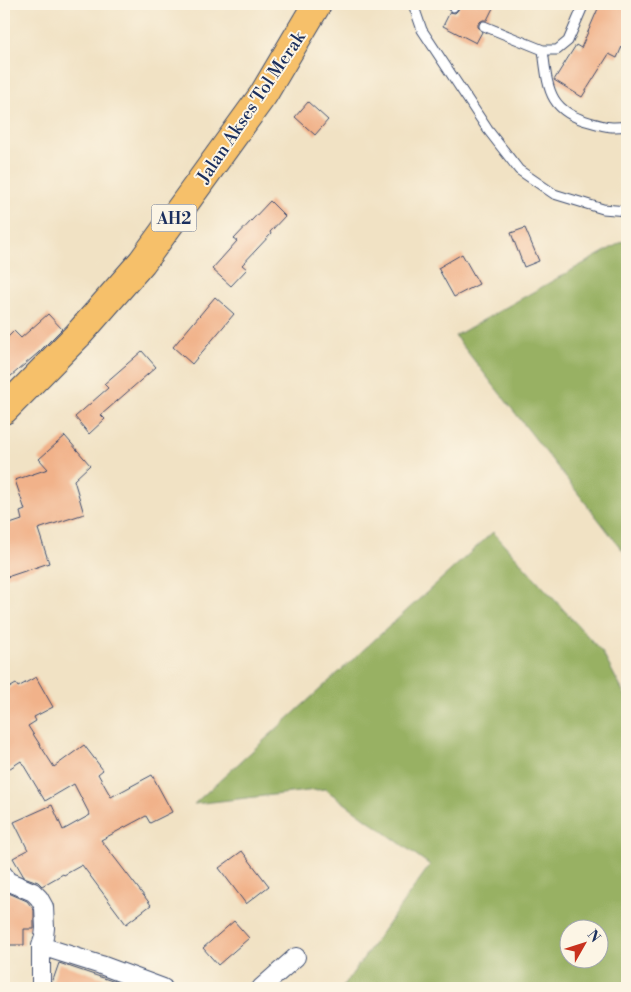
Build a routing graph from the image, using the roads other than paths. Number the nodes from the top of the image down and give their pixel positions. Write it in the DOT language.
graph roads {
  1 [pos="317,4"];
  2 [pos="412,4"];
  3 [pos="584,4"];
  4 [pos="484,26"];
  5 [pos="542,50"];
  6 [pos="627,126"];
  7 [pos="627,212"];
  8 [pos="4,410"];
  9 [pos="4,875"];
  10 [pos="41,946"];
  11 [pos="296,957"];
  12 [pos="42,988"];
  13 [pos="163,988"];
  14 [pos="261,988"];
  1 -- 8 [label="highway, Jalan Akses Tol Merak / AH2"];
  2 -- 7 [label="lane"];
  3 -- 5 [label="lane"];
  4 -- 5 [label="lane"];
  5 -- 6 [label="lane"];
  9 -- 10 [label="street"];
  10 -- 12 [label="street"];
  10 -- 13 [label="street"];
  11 -- 14 [label="street"];
}
